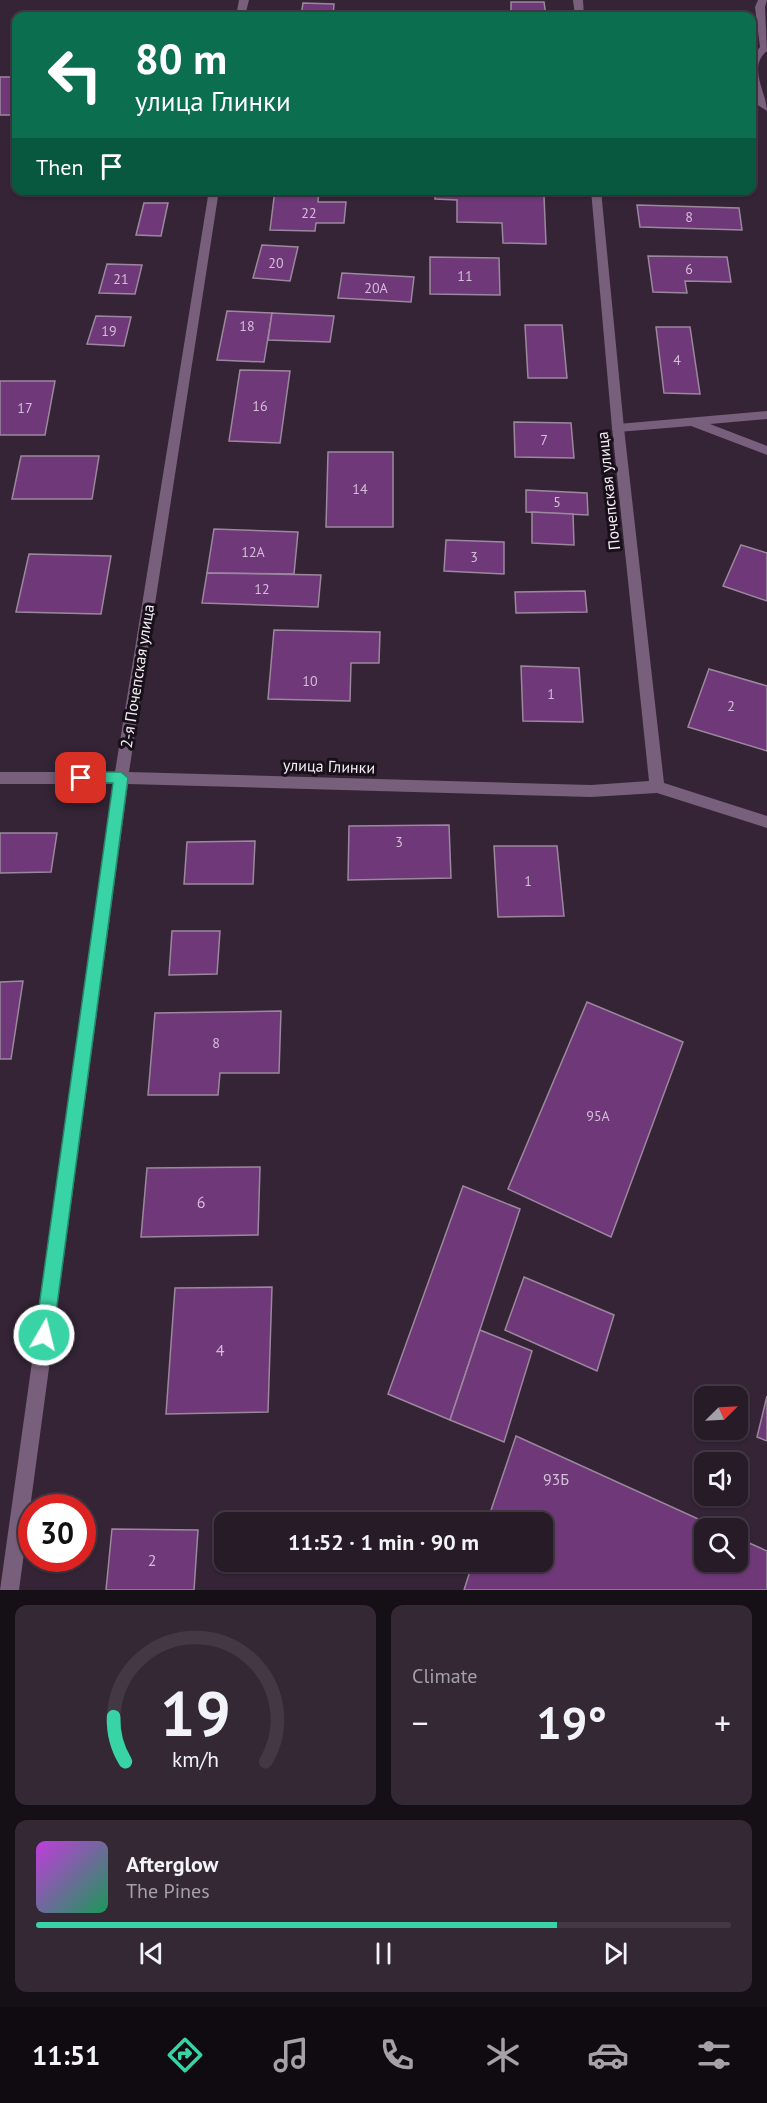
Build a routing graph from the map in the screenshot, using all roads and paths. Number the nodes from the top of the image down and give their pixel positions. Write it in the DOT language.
graph roads {
  1 [pos="763,0"];
  2 [pos="756,55"];
  3 [pos="756,81"];
  4 [pos="767,108"];
  5 [pos="213,195"];
  6 [pos="596,195"];
  7 [pos="767,415"];
  8 [pos="692,422"];
  9 [pos="618,428"];
  10 [pos="767,451"];
  11 [pos="0,778"];
  12 [pos="121,778"];
  13 [pos="657,788"];
  14 [pos="767,822"];
  15 [pos="9,1590"];
  1 -- 2 [label="street"];
  3 -- 4 [label="street"];
  5 -- 12 [label="street, 2-я Почепская улица"];
  6 -- 9 [label="street, Почепская улица"];
  7 -- 8 [label="street"];
  8 -- 9 [label="street"];
  8 -- 10 [label="street"];
  9 -- 13 [label="street, Почепская улица"];
  11 -- 12 [label="street, улица Глинки"];
  12 -- 13 [label="street, улица Глинки"];
  12 -- 15 [label="street, 2-я Почепская улица"];
  13 -- 14 [label="street, улица Глинки"];
}
